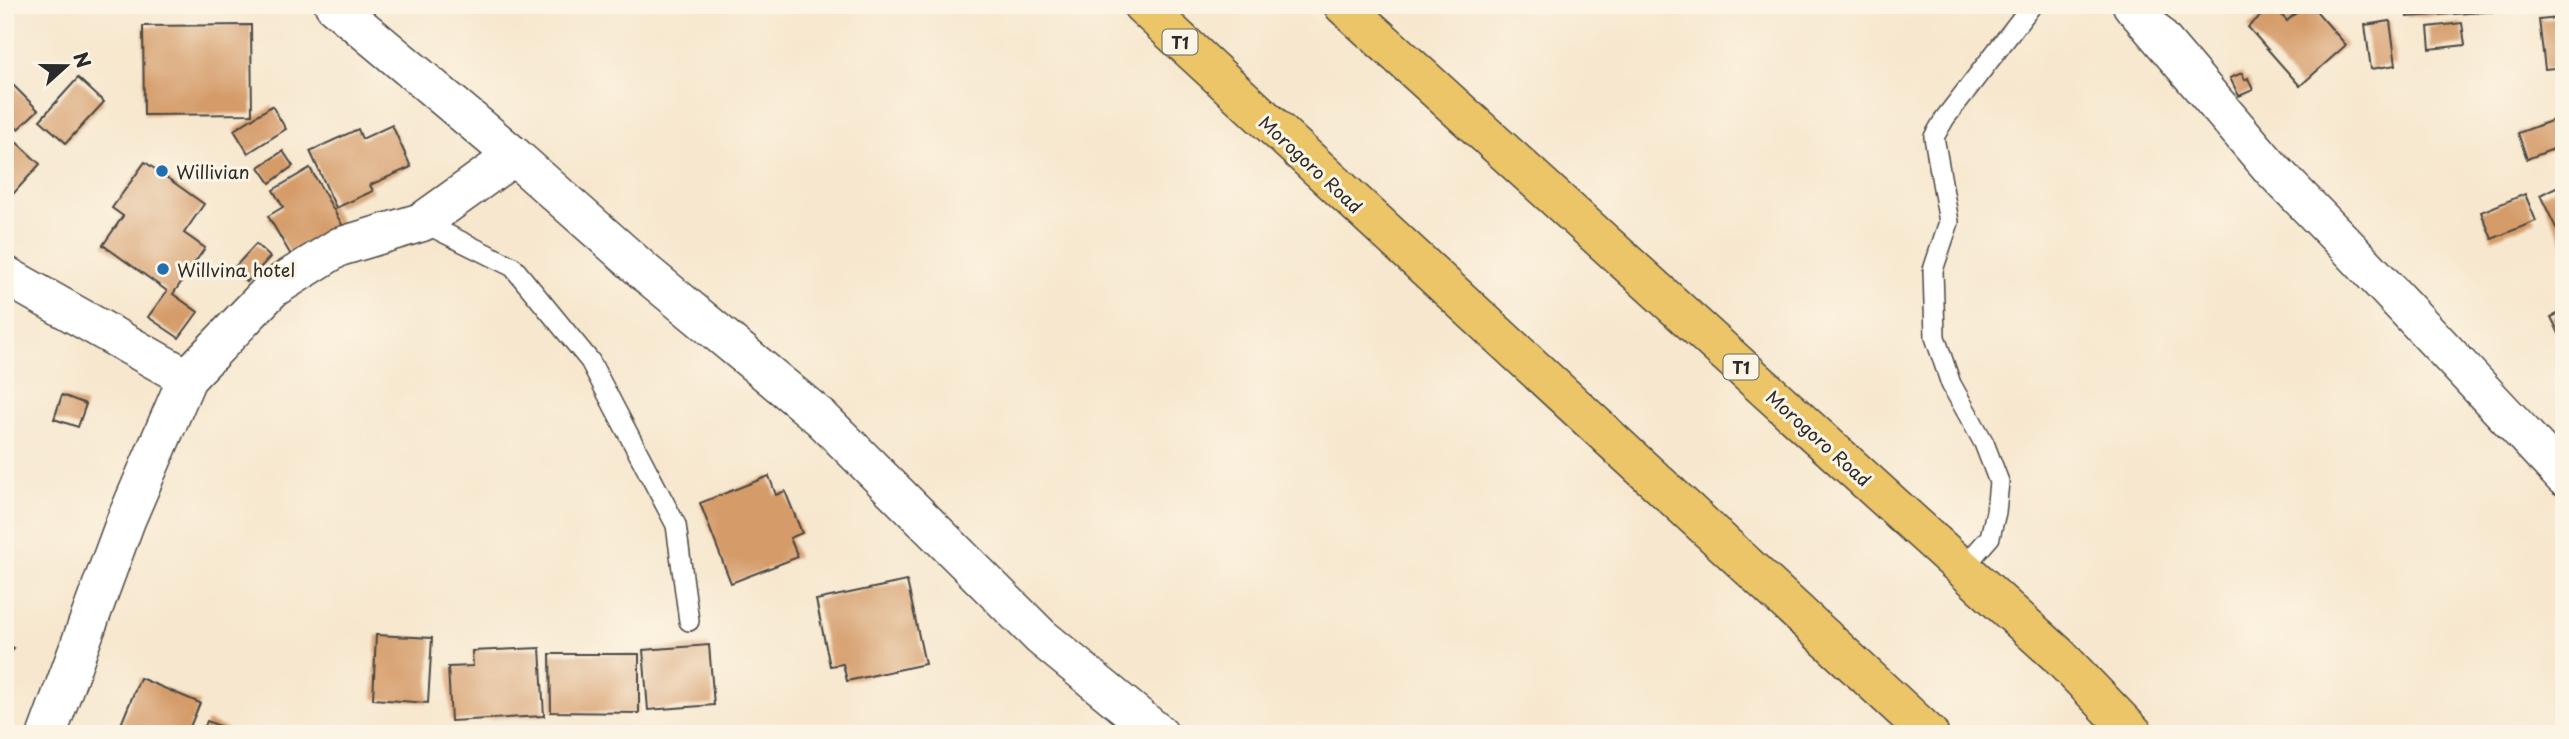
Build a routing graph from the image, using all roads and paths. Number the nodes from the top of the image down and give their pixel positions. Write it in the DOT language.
graph roads {
  1 [pos="334,5"];
  2 [pos="1142,5"];
  3 [pos="1343,5"];
  4 [pos="2032,5"];
  5 [pos="2132,5"];
  6 [pos="514,156"];
  7 [pos="422,222"];
  8 [pos="5,275"];
  9 [pos="187,378"];
  10 [pos="2564,477"];
  11 [pos="1963,568"];
  12 [pos="689,621"];
  13 [pos="47,734"];
  14 [pos="1159,734"];
  15 [pos="1929,734"];
  16 [pos="2134,734"];
  1 -- 6 [label="street"];
  2 -- 15 [label="highway, Morogoro Road / T1"];
  3 -- 11 [label="highway, Morogoro Road / T1"];
  4 -- 11 [label="lane"];
  5 -- 10 [label="street"];
  6 -- 7 [label="street"];
  6 -- 14 [label="street"];
  7 -- 9 [label="street"];
  7 -- 12 [label="lane"];
  8 -- 9 [label="street"];
  9 -- 13 [label="street"];
  11 -- 16 [label="highway, Morogoro Road / T1"];
}
